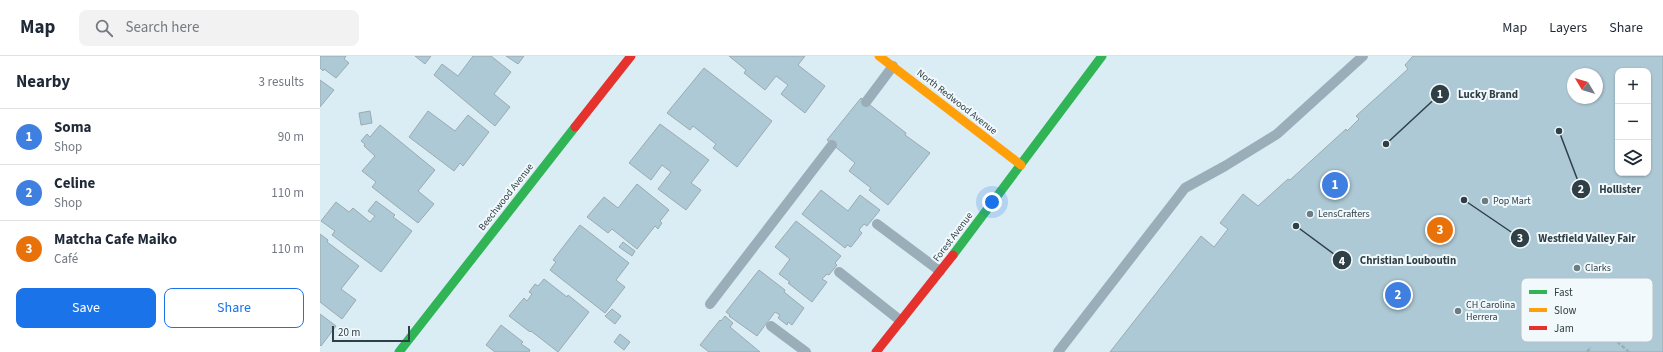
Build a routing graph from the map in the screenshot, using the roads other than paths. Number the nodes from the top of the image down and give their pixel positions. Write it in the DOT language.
graph roads {
  1 [pos="631,56"];
  2 [pos="879,56"];
  3 [pos="1102,56"];
  4 [pos="1363,56"];
  5 [pos="893,66"];
  6 [pos="866,102"];
  7 [pos="832,145"];
  8 [pos="1021,165"];
  9 [pos="877,224"];
  10 [pos="940,271"];
  11 [pos="838,272"];
  12 [pos="710,304"];
  13 [pos="901,321"];
  14 [pos="771,326"];
  15 [pos="399,352"];
  16 [pos="806,352"];
  17 [pos="876,352"];
  18 [pos="1058,352"];
  1 -- 15 [label="street, Beechwood Avenue"];
  2 -- 5 [label="street, North Redwood Avenue"];
  3 -- 8 [label="street, Forest Avenue"];
  4 -- 18 [label="lane"];
  5 -- 6 [label="lane"];
  5 -- 8 [label="street, North Redwood Avenue"];
  7 -- 12 [label="lane"];
  8 -- 10 [label="street, Forest Avenue"];
  9 -- 10 [label="lane"];
  10 -- 13 [label="street, Forest Avenue"];
  11 -- 13 [label="lane"];
  13 -- 17 [label="street, Forest Avenue"];
  14 -- 16 [label="lane"];
}
